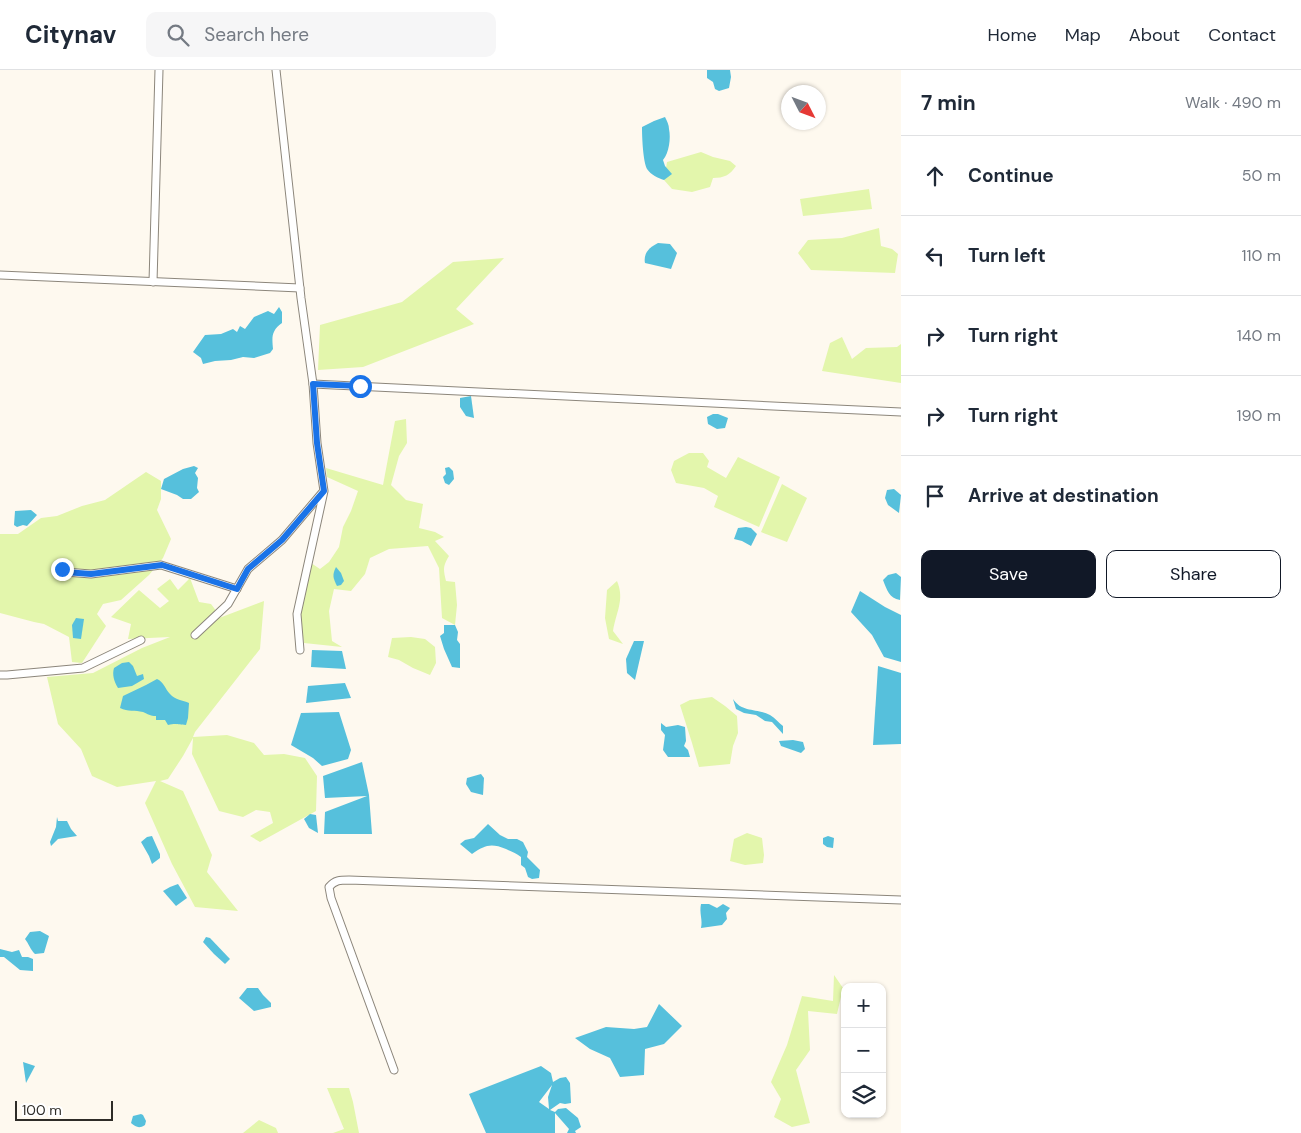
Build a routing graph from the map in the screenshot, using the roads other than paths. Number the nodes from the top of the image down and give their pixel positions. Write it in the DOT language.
graph roads {
  1 [pos="159,70"];
  2 [pos="276,70"];
  3 [pos="0,275"];
  4 [pos="153,282"];
  5 [pos="300,288"];
  6 [pos="313,384"];
  7 [pos="901,412"];
  8 [pos="324,491"];
  9 [pos="62,569"];
  10 [pos="237,589"];
  11 [pos="195,635"];
  12 [pos="141,640"];
  13 [pos="300,650"];
  14 [pos="0,675"];
  15 [pos="901,900"];
  16 [pos="394,1070"];
  1 -- 4 [label="street"];
  2 -- 5 [label="street"];
  3 -- 4 [label="street"];
  4 -- 5 [label="street"];
  5 -- 6 [label="street"];
  6 -- 7 [label="street"];
  6 -- 8 [label="street"];
  8 -- 10 [label="street"];
  8 -- 13 [label="street"];
  9 -- 10 [label="street"];
  10 -- 11 [label="street"];
  12 -- 14 [label="street"];
  15 -- 16 [label="street"];
}
